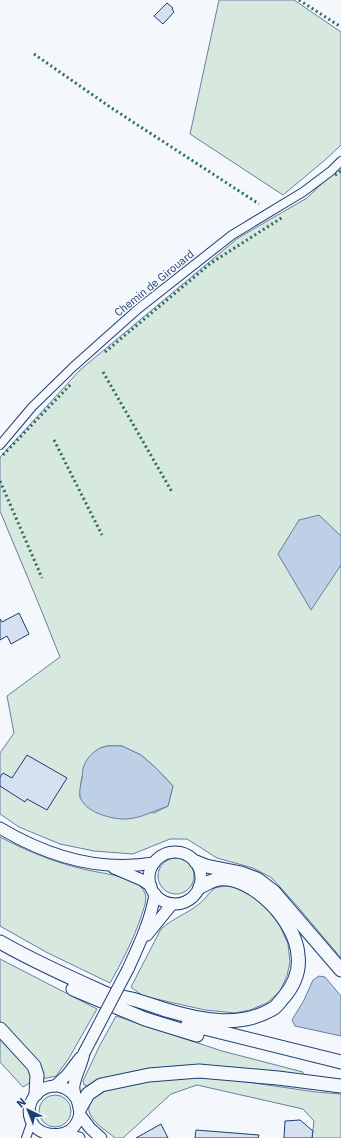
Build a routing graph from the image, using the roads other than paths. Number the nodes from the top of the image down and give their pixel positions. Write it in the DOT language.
graph roads {
  1 [pos="341,162"];
  2 [pos="0,445"];
  3 [pos="0,828"];
  4 [pos="196,862"];
  5 [pos="154,863"];
  6 [pos="102,865"];
  7 [pos="200,887"];
  8 [pos="153,890"];
  9 [pos="172,904"];
  10 [pos="0,942"];
  11 [pos="139,945"];
  12 [pos="0,952"];
  13 [pos="341,970"];
  14 [pos="110,996"];
  15 [pos="0,1029"];
  16 [pos="84,1053"];
  17 [pos="341,1062"];
  18 [pos="341,1071"];
  19 [pos="55,1086"];
  20 [pos="341,1086"];
  21 [pos="36,1094"];
  22 [pos="79,1107"];
  23 [pos="32,1121"];
  24 [pos="54,1136"];
  25 [pos="26,1138"];
  26 [pos="79,1138"];
  27 [pos="101,1138"];
  1 -- 2 [label="street, Chemin de Girouard"];
  3 -- 6 [label="main road"];
  4 -- 5 [label="main road"];
  4 -- 7 [label="main road"];
  4 -- 13 [label="main road"];
  5 -- 6 [label="main road"];
  5 -- 8 [label="main road"];
  6 -- 8 [label="main road"];
  7 -- 9 [label="main road"];
  7 -- 14 [label="main road"];
  8 -- 9 [label="main road"];
  8 -- 11 [label="main road"];
  9 -- 11 [label="main road"];
  10 -- 14 [label="main road"];
  11 -- 16 [label="main road, bridge"];
  12 -- 18 [label="main road"];
  14 -- 17 [label="main road"];
  15 -- 21 [label="main road"];
  16 -- 19 [label="main road"];
  16 -- 22 [label="main road"];
  19 -- 21 [label="main road"];
  19 -- 22 [label="main road"];
  20 -- 22 [label="main road"];
  21 -- 23 [label="main road"];
  22 -- 24 [label="main road"];
  22 -- 27 [label="main road"];
  23 -- 24 [label="main road"];
  23 -- 25 [label="street"];
  24 -- 26 [label="main road"];
}
